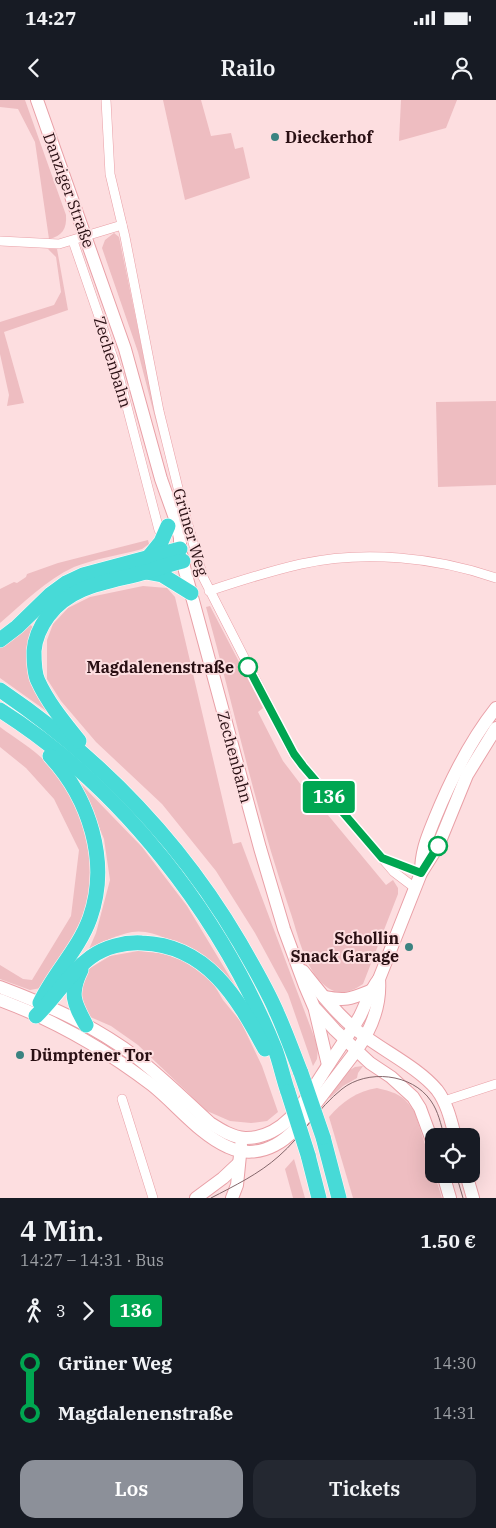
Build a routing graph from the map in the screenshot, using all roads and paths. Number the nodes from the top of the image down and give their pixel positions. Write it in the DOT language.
graph roads {
  1 [pos="37,100"];
  2 [pos="106,100"];
  3 [pos="122,225"];
  4 [pos="86,237"];
  5 [pos="0,241"];
  6 [pos="73,241"];
  7 [pos="102,280"];
  8 [pos="88,282"];
  9 [pos="161,479"];
  10 [pos="164,528"];
  11 [pos="181,555"];
  12 [pos="147,565"];
  13 [pos="496,578"];
  14 [pos="209,591"];
  15 [pos="191,593"];
  16 [pos="0,640"];
  17 [pos="0,690"];
  18 [pos="496,708"];
  19 [pos="0,710"];
  20 [pos="18,722"];
  21 [pos="496,728"];
  22 [pos="100,767"];
  23 [pos="382,858"];
  24 [pos="421,873"];
  25 [pos="415,888"];
  26 [pos="85,962"];
  27 [pos="297,964"];
  28 [pos="379,979"];
  29 [pos="0,987"];
  30 [pos="370,991"];
  31 [pos="324,997"];
  32 [pos="0,1000"];
  33 [pos="41,1008"];
  34 [pos="314,1008"];
  35 [pos="86,1025"];
  36 [pos="353,1027"];
  37 [pos="366,1038"];
  38 [pos="345,1039"];
  39 [pos="356,1051"];
  40 [pos="328,1065"];
  41 [pos="496,1084"];
  42 [pos="288,1092"];
  43 [pos="122,1099"];
  44 [pos="444,1102"];
  45 [pos="427,1128"];
  46 [pos="452,1128"];
  47 [pos="242,1138"];
  48 [pos="240,1158"];
  49 [pos="223,1178"];
  50 [pos="446,1183"];
  51 [pos="469,1183"];
  52 [pos="237,1185"];
  53 [pos="153,1198"];
  54 [pos="196,1198"];
  55 [pos="232,1198"];
  56 [pos="319,1198"];
  57 [pos="339,1198"];
  58 [pos="450,1198"];
  59 [pos="473,1198"];
  1 -- 4 [label="main road, Danziger Straße"];
  2 -- 3 [label="street, Grüner Weg"];
  3 -- 4 [label="street"];
  3 -- 14 [label="street, Grüner Weg"];
  4 -- 6 [label="street"];
  4 -- 7 [label="main road, Danziger Straße"];
  5 -- 6 [label="street"];
  6 -- 8 [label="street, Danziger Straße"];
  7 -- 9 [label="main road, Zechenbahn"];
  8 -- 10 [label="street, Zechenbahn"];
  9 -- 10 [label="main road, Zechenbahn"];
  9 -- 11 [label="main road, Zechenbahn"];
  10 -- 11 [label="main road, Zechenbahn"];
  10 -- 12 [label="highway"];
  11 -- 12 [label="highway"];
  11 -- 15 [label="main road, Zechenbahn"];
  12 -- 15 [label="highway"];
  12 -- 16 [label="highway"];
  12 -- 22 [label="highway"];
  13 -- 14 [label="street"];
  14 -- 23 [label="street, Grüner Weg"];
  15 -- 27 [label="main road, Zechenbahn"];
  17 -- 22 [label="highway"];
  18 -- 24 [label="main road"];
  19 -- 20 [label="highway"];
  20 -- 33 [label="highway"];
  20 -- 42 [label="highway"];
  21 -- 24 [label="main road"];
  22 -- 57 [label="highway, bridge"];
  23 -- 24 [label="street, Grüner Weg"];
  23 -- 25 [label="street, Grüner Weg"];
  24 -- 25 [label="main road"];
  25 -- 28 [label="main road"];
  26 -- 33 [label="highway"];
  26 -- 35 [label="highway"];
  26 -- 42 [label="highway"];
  27 -- 31 [label="main road, Zechenbahn"];
  27 -- 34 [label="main road, Zechenbahn"];
  28 -- 30 [label="main road"];
  28 -- 37 [label="main road"];
  29 -- 33 [label="main road"];
  30 -- 31 [label="main road"];
  30 -- 36 [label="main road"];
  31 -- 36 [label="main road, Zechenbahn"];
  32 -- 33 [label="main road"];
  33 -- 35 [label="main road"];
  33 -- 48 [label="main road"];
  34 -- 38 [label="main road, Zechenbahn"];
  34 -- 40 [label="main road"];
  35 -- 47 [label="main road"];
  36 -- 37 [label="main road, Zechenbahn"];
  36 -- 38 [label="main road"];
  37 -- 39 [label="main road"];
  37 -- 44 [label="main road, Zechenbahn"];
  38 -- 39 [label="main road, Zechenbahn"];
  38 -- 40 [label="main road"];
  39 -- 45 [label="main road, Zechenbahn"];
  39 -- 48 [label="main road"];
  40 -- 47 [label="main road"];
  41 -- 44 [label="street"];
  42 -- 56 [label="highway, bridge"];
  43 -- 53 [label="street"];
  44 -- 46 [label="main road, Zechenbahn"];
  47 -- 48 [label="main road"];
  48 -- 49 [label="main road"];
  48 -- 52 [label="main road"];
  49 -- 52 [label="main road"];
  49 -- 54 [label="main road"];
  50 -- 58 [label="main road"];
  51 -- 59 [label="main road"];
  52 -- 55 [label="main road"];
}
